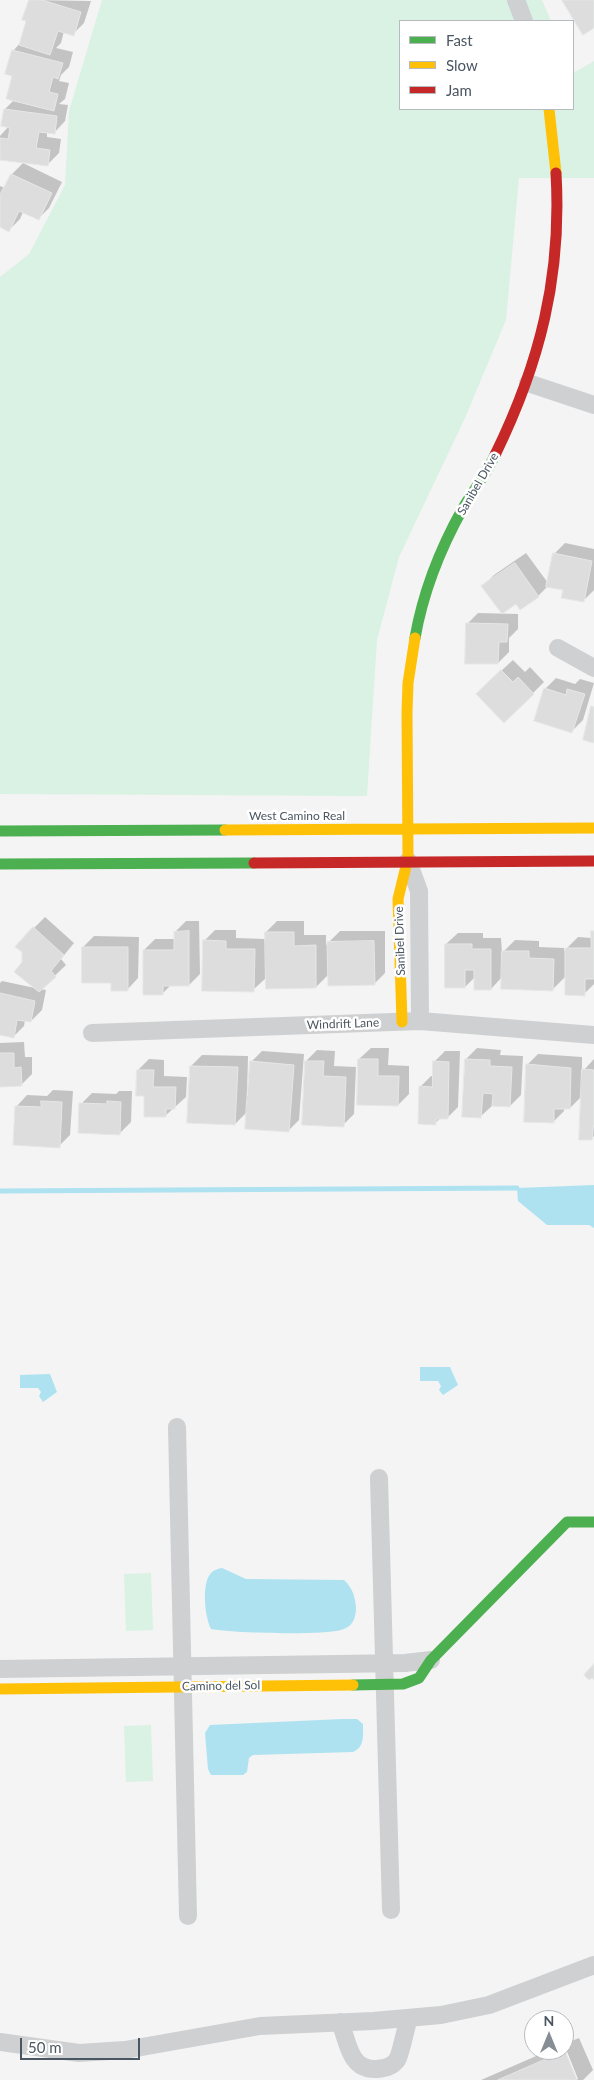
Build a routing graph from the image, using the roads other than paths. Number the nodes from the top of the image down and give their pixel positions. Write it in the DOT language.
graph roads {
  1 [pos="516,0"];
  2 [pos="524,20"];
  3 [pos="548,110"];
  4 [pos="528,383"];
  5 [pos="594,405"];
  6 [pos="558,648"];
  7 [pos="594,668"];
  8 [pos="594,828"];
  9 [pos="408,829"];
  10 [pos="0,832"];
  11 [pos="408,861"];
  12 [pos="594,861"];
  13 [pos="0,864"];
  14 [pos="411,1022"];
  15 [pos="92,1033"];
  16 [pos="594,1035"];
  17 [pos="177,1427"];
  18 [pos="379,1478"];
  19 [pos="594,1522"];
  20 [pos="431,1660"];
  21 [pos="384,1663"];
  22 [pos="183,1666"];
  23 [pos="0,1669"];
  24 [pos="384,1684"];
  25 [pos="183,1686"];
  26 [pos="0,1689"];
  27 [pos="391,1910"];
  28 [pos="188,1916"];
  29 [pos="594,1965"];
  30 [pos="409,2019"];
  31 [pos="340,2022"];
  32 [pos="0,2042"];
  1 -- 2 [label="street"];
  3 -- 4 [label="street, Sanibel Drive"];
  4 -- 5 [label="street"];
  4 -- 9 [label="street, Sanibel Drive"];
  6 -- 7 [label="street"];
  8 -- 9 [label="street, West Camino Real"];
  9 -- 10 [label="street, West Camino Real"];
  9 -- 11 [label="street, Sanibel Drive"];
  11 -- 12 [label="street"];
  11 -- 13 [label="street"];
  11 -- 14 [label="street, Sanibel Drive"];
  14 -- 15 [label="street, Windrift Lane"];
  14 -- 16 [label="street, Windrift Lane"];
  17 -- 22 [label="street"];
  18 -- 21 [label="street"];
  19 -- 20 [label="street, Camino del Sol"];
  20 -- 21 [label="street, Camino del Sol"];
  20 -- 24 [label="street, Camino del Sol"];
  21 -- 22 [label="street, Camino del Sol"];
  21 -- 24 [label="street"];
  22 -- 23 [label="street, Camino del Sol"];
  22 -- 25 [label="street"];
  24 -- 25 [label="street, Camino del Sol"];
  24 -- 27 [label="street"];
  25 -- 26 [label="street, Camino del Sol"];
  25 -- 28 [label="street"];
  29 -- 30 [label="street"];
  30 -- 31 [label="street"];
  30 -- 31 [label="street"];
  31 -- 32 [label="street"];
}
